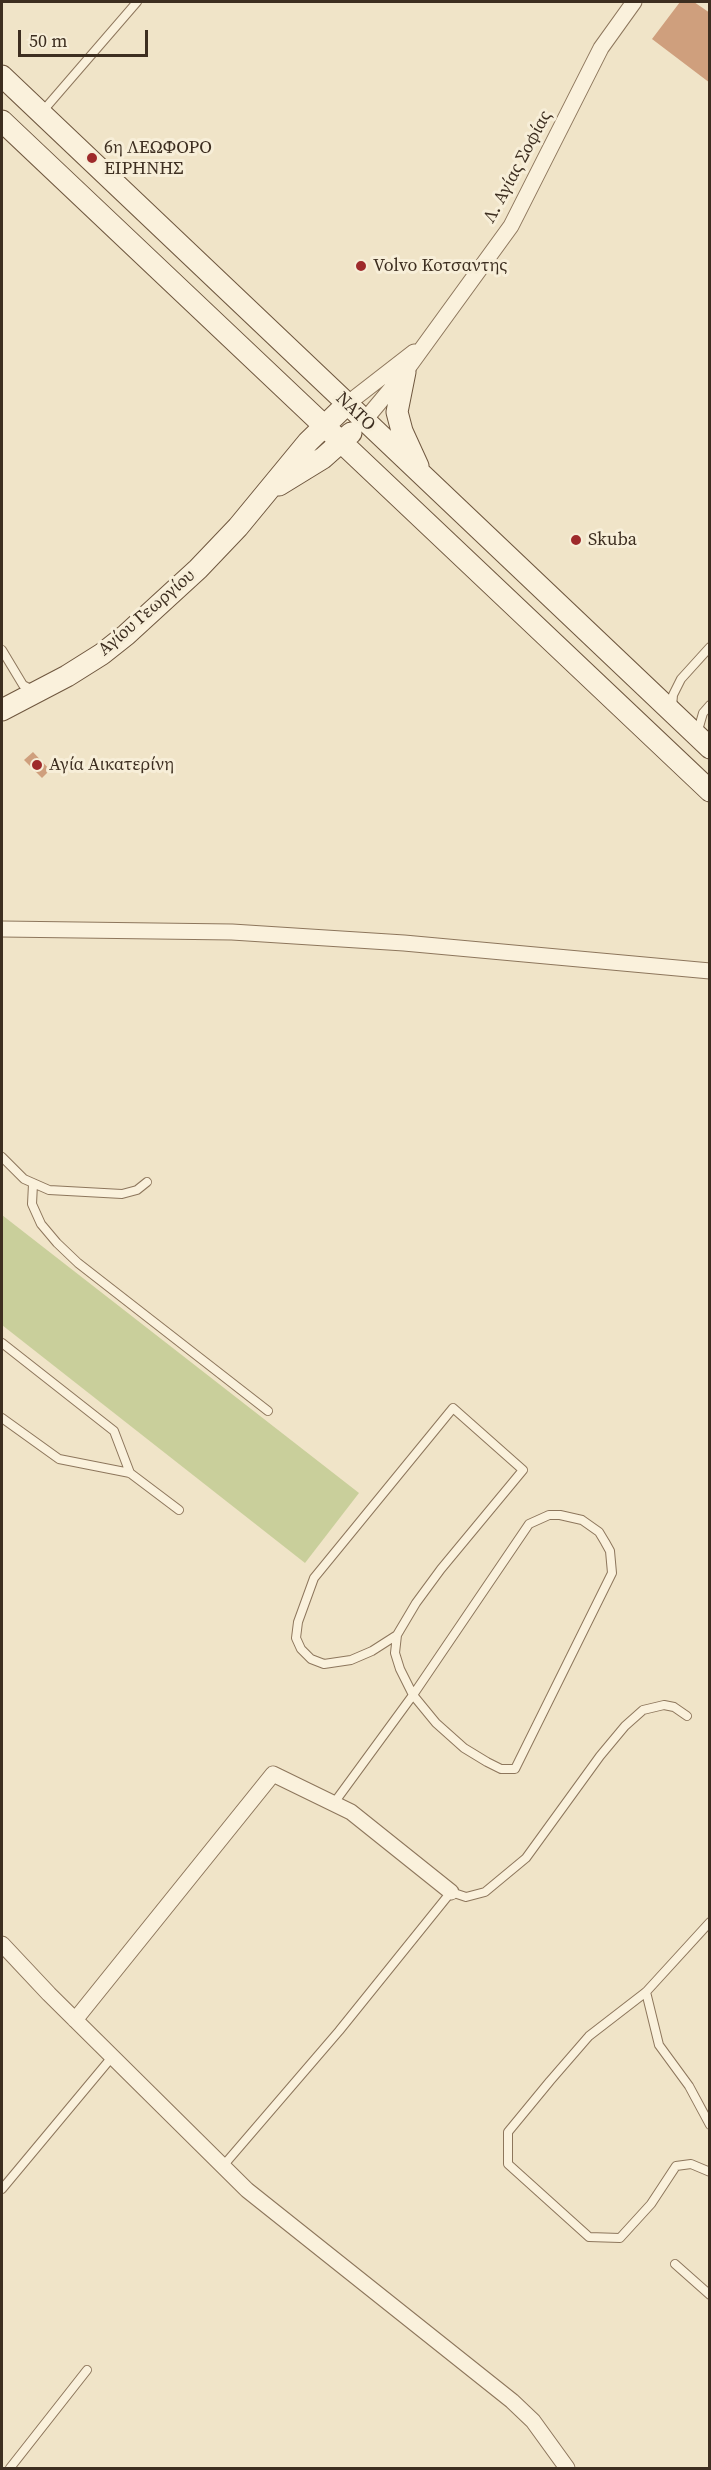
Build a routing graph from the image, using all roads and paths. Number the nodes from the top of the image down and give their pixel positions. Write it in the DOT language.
graph roads {
  1 [pos="137,2"];
  2 [pos="633,2"];
  3 [pos="2,76"];
  4 [pos="41,114"];
  5 [pos="2,121"];
  6 [pos="426,343"];
  7 [pos="405,372"];
  8 [pos="347,404"];
  9 [pos="364,421"];
  10 [pos="324,426"];
  11 [pos="342,443"];
  12 [pos="424,477"];
  13 [pos="271,490"];
  14 [pos="710,647"];
  15 [pos="2,650"];
  16 [pos="38,692"];
  17 [pos="710,705"];
  18 [pos="2,710"];
  19 [pos="674,714"];
  20 [pos="703,741"];
  21 [pos="710,791"];
  22 [pos="2,929"];
  23 [pos="710,971"];
  24 [pos="2,1157"];
  25 [pos="147,1182"];
  26 [pos="33,1184"];
  27 [pos="2,1343"];
  28 [pos="268,1411"];
  29 [pos="2,1418"];
  30 [pos="130,1473"];
  31 [pos="179,1510"];
  32 [pos="397,1635"];
  33 [pos="413,1695"];
  34 [pos="687,1716"];
  35 [pos="334,1803"];
  36 [pos="451,1892"];
  37 [pos="710,1922"];
  38 [pos="2,1944"];
  39 [pos="646,1992"];
  40 [pos="75,2020"];
  41 [pos="112,2057"];
  42 [pos="710,2124"];
  43 [pos="223,2166"];
  44 [pos="710,2172"];
  45 [pos="2,2189"];
  46 [pos="675,2264"];
  47 [pos="710,2295"];
  48 [pos="87,2370"];
  49 [pos="10,2469"];
  50 [pos="567,2469"];
  1 -- 4 [label="lane"];
  2 -- 6 [label="street, Λ. Αγίας Σοφίας"];
  3 -- 4 [label="main road, ΝΑΤΟ"];
  4 -- 8 [label="main road, ΝΑΤΟ"];
  5 -- 10 [label="main road, ΝΑΤΟ"];
  6 -- 7 [label="street, Λ. Αγίας Σοφίας"];
  6 -- 8 [label="street, Λ. Αγίας Σοφίας"];
  7 -- 9 [label="street, Λ. Αγίας Σοφίας"];
  7 -- 12 [label="main road"];
  8 -- 9 [label="main road, ΝΑΤΟ"];
  8 -- 10 [label="main road, Αγίου Γεωργίου"];
  9 -- 11 [label="main road, Αγίου Γεωργίου"];
  9 -- 12 [label="main road, ΝΑΤΟ"];
  10 -- 11 [label="main road, ΝΑΤΟ"];
  10 -- 13 [label="main road, Αγίου Γεωργίου"];
  11 -- 13 [label="main road, Αγίου Γεωργίου"];
  11 -- 21 [label="main road, ΝΑΤΟ"];
  12 -- 19 [label="main road, ΝΑΤΟ"];
  13 -- 16 [label="main road, Αγίου Γεωργίου"];
  14 -- 19 [label="lane"];
  15 -- 16 [label="lane"];
  16 -- 18 [label="main road, Αγίου Γεωργίου"];
  17 -- 20 [label="lane"];
  19 -- 20 [label="main road, ΝΑΤΟ"];
  22 -- 23 [label="street"];
  24 -- 26 [label="lane"];
  25 -- 26 [label="lane"];
  26 -- 28 [label="lane"];
  27 -- 30 [label="lane"];
  29 -- 30 [label="lane"];
  30 -- 31 [label="lane"];
  32 -- 32 [label="lane"];
  32 -- 33 [label="lane"];
  33 -- 33 [label="lane"];
  33 -- 35 [label="lane"];
  34 -- 36 [label="lane"];
  35 -- 36 [label="street"];
  35 -- 40 [label="street"];
  36 -- 43 [label="lane"];
  37 -- 39 [label="lane"];
  38 -- 40 [label="street"];
  39 -- 42 [label="lane"];
  39 -- 44 [label="lane"];
  40 -- 41 [label="street"];
  41 -- 43 [label="street"];
  41 -- 45 [label="lane"];
  43 -- 50 [label="street"];
  46 -- 47 [label="lane"];
  48 -- 49 [label="lane"];
}
